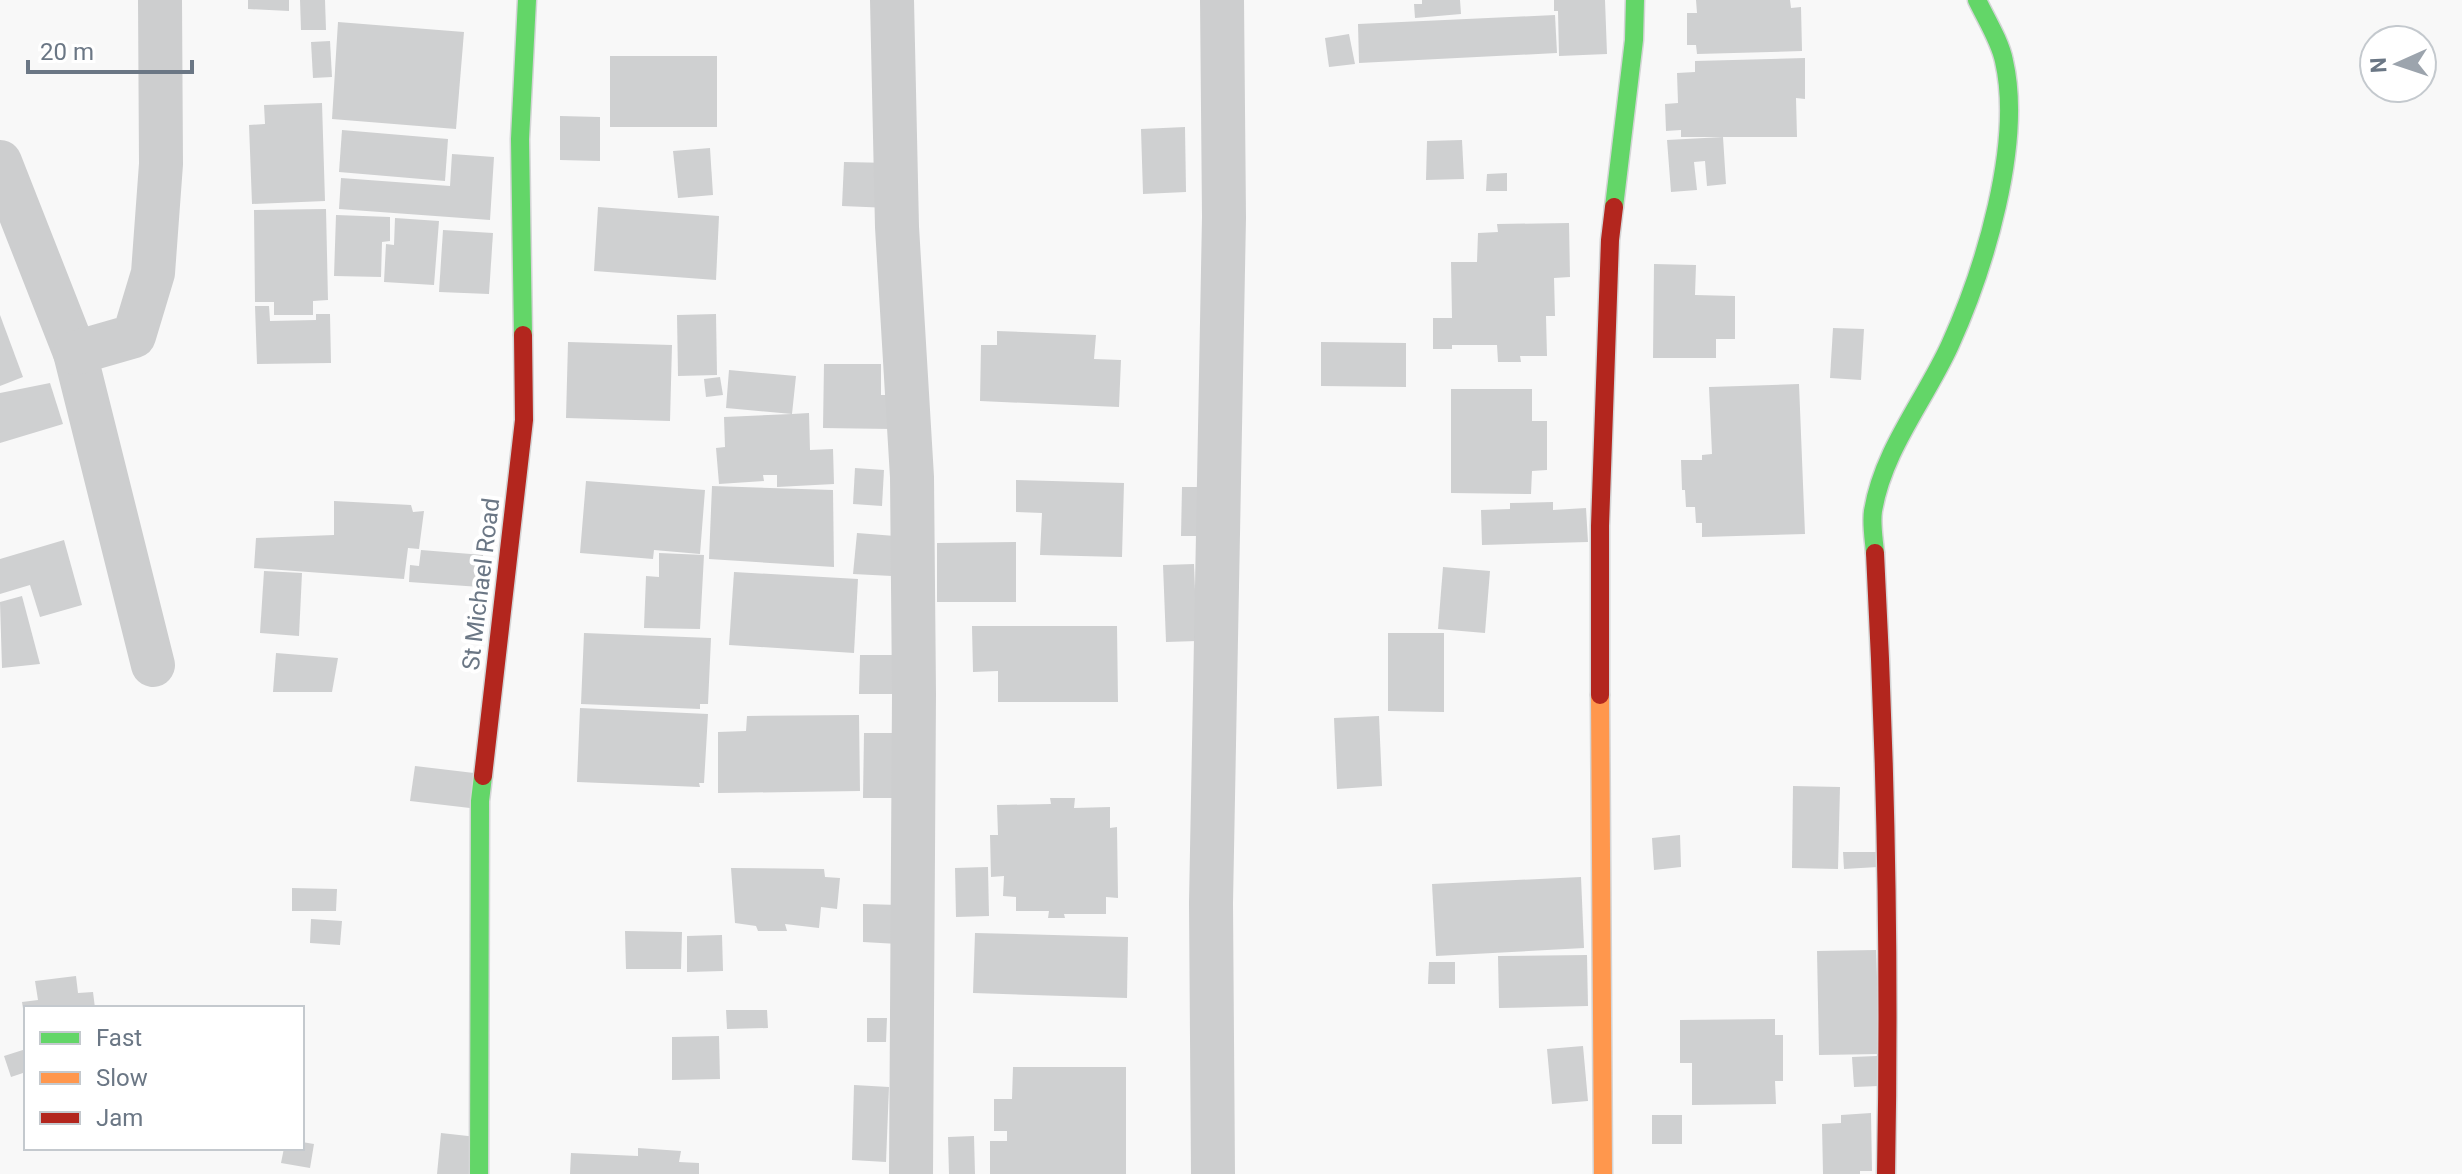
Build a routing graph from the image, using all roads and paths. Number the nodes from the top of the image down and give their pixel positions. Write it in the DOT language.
graph roads {
  1 [pos="160,0"];
  2 [pos="527,0"];
  3 [pos="892,0"];
  4 [pos="1222,0"];
  5 [pos="1635,0"];
  6 [pos="1977,0"];
  7 [pos="0,162"];
  8 [pos="75,353"];
  9 [pos="153,665"];
  10 [pos="479,1174"];
  11 [pos="911,1174"];
  12 [pos="1213,1174"];
  13 [pos="1603,1174"];
  14 [pos="1886,1174"];
  1 -- 8 [label="street"];
  2 -- 10 [label="street, St Michael Road"];
  3 -- 11 [label="street"];
  4 -- 12 [label="street"];
  5 -- 13 [label="street"];
  6 -- 14 [label="street"];
  7 -- 8 [label="street"];
  8 -- 9 [label="street"];
}
